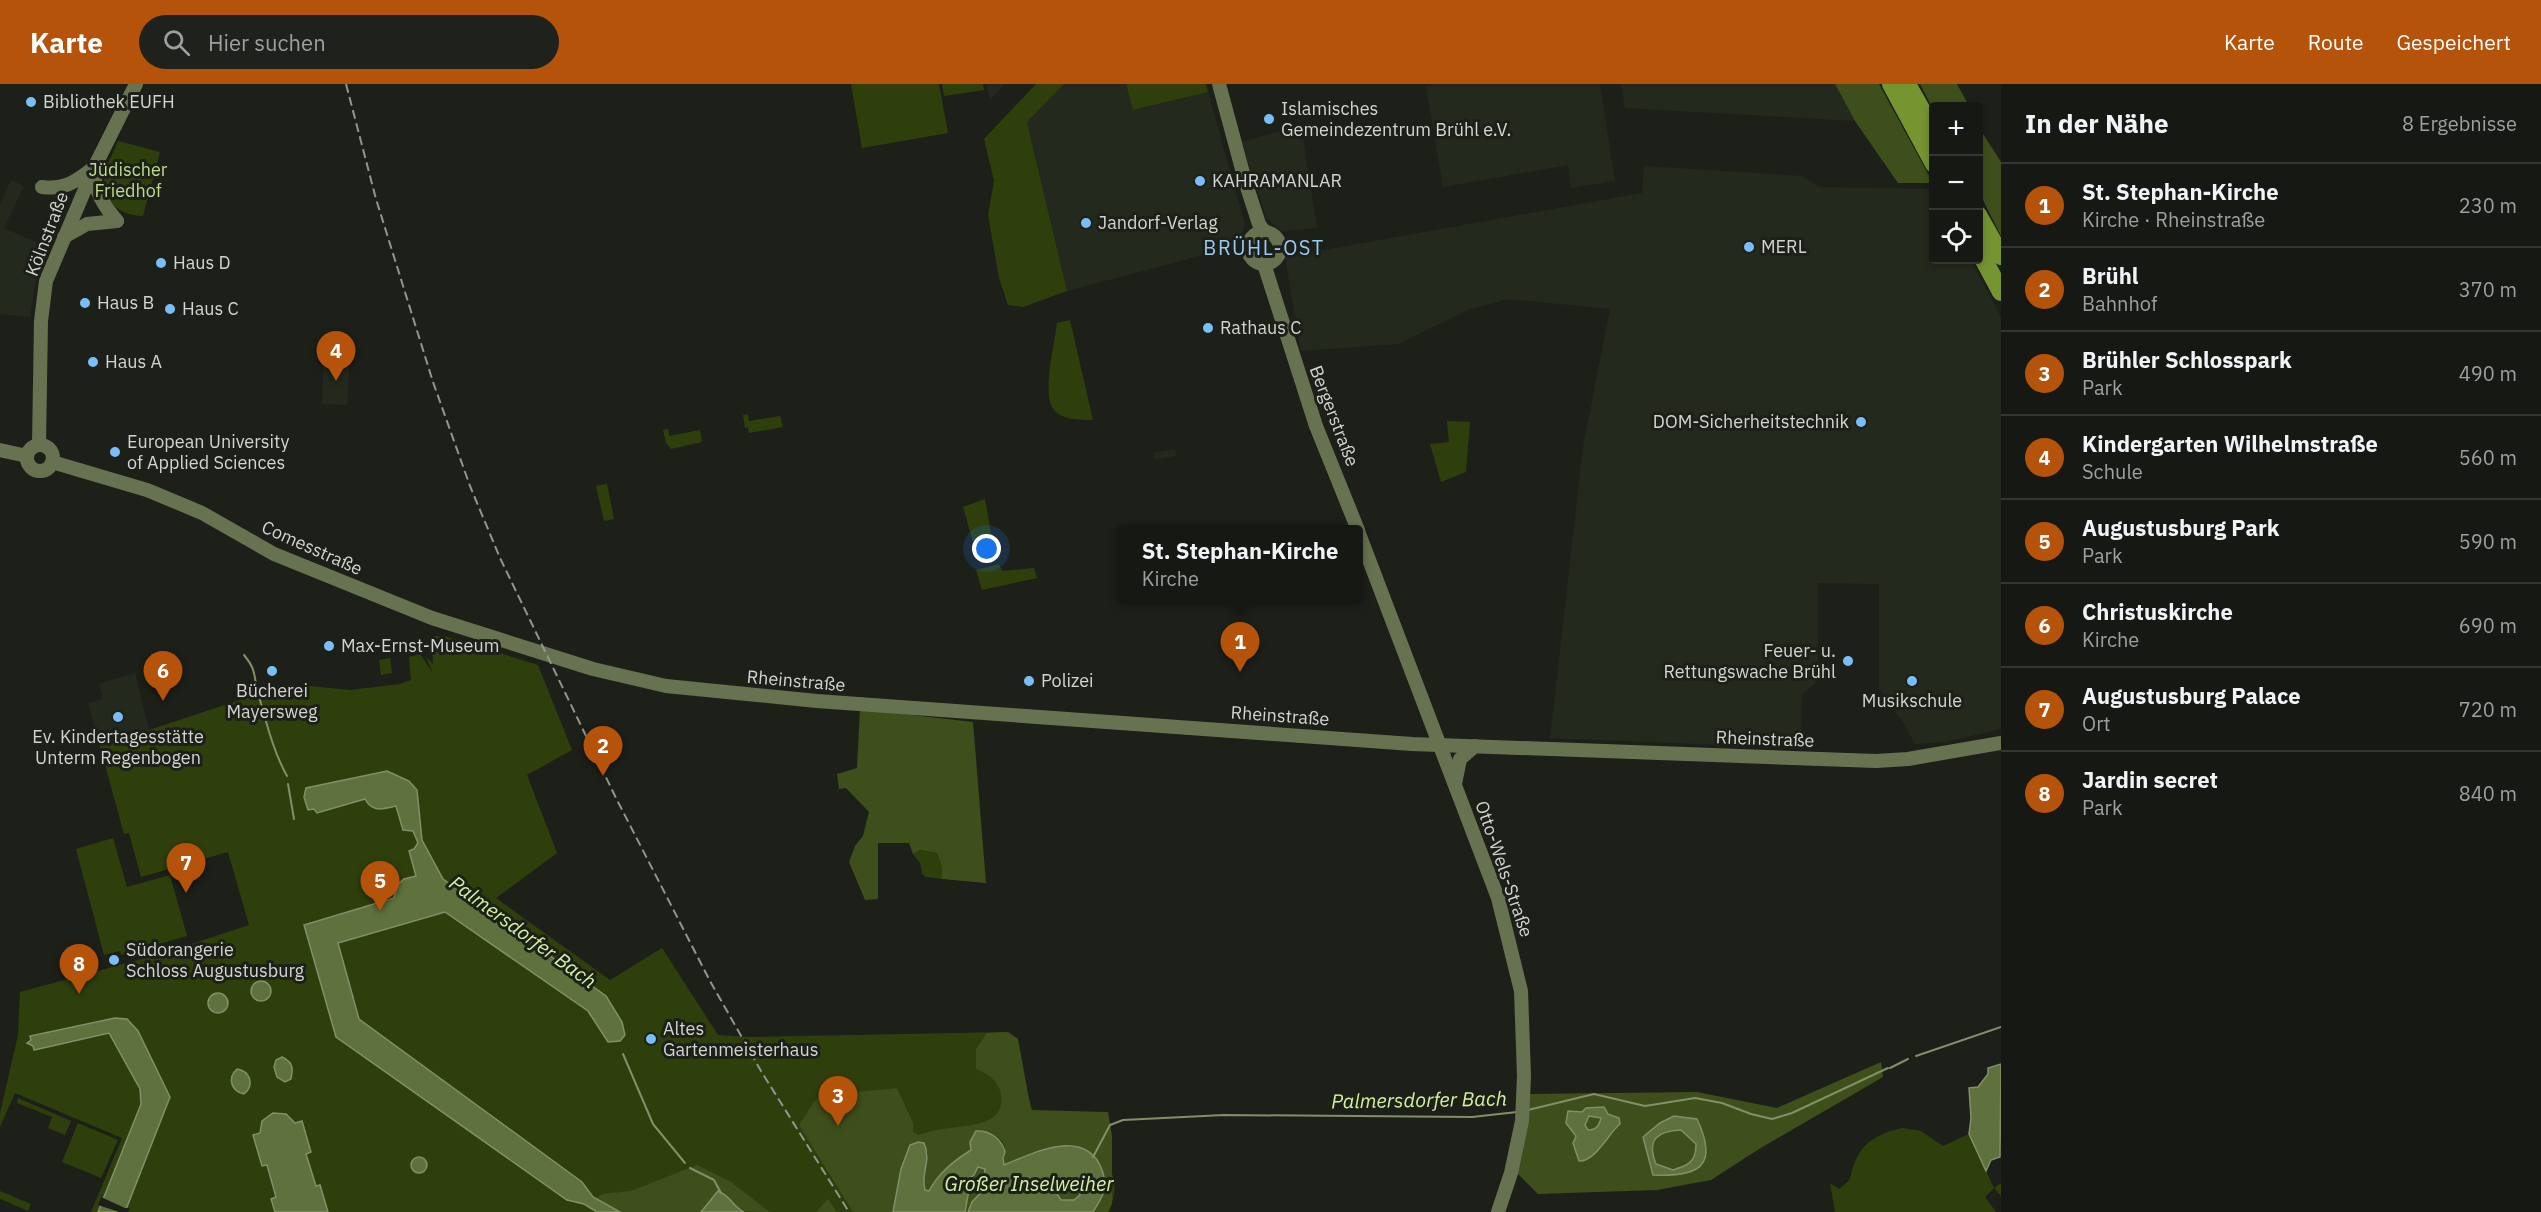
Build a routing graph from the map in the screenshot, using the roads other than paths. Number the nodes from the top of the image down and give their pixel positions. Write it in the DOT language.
graph roads {
  1 [pos="136,84"];
  2 [pos="1219,84"];
  3 [pos="1891,84"];
  4 [pos="1907,84"];
  5 [pos="1929,123"];
  6 [pos="1930,156"];
  7 [pos="94,168"];
  8 [pos="42,187"];
  9 [pos="1983,224"];
  10 [pos="1258,234"];
  11 [pos="64,237"];
  12 [pos="2001,256"];
  13 [pos="1983,258"];
  14 [pos="1269,262"];
  15 [pos="2001,292"];
  16 [pos="39,445"];
  17 [pos="0,450"];
  18 [pos="27,456"];
  19 [pos="52,462"];
  20 [pos="1356,525"];
  21 [pos="1363,543"];
  22 [pos="560,659"];
  23 [pos="1440,744"];
  24 [pos="2001,744"];
  25 [pos="1474,746"];
  26 [pos="1455,786"];
  27 [pos="1498,1212"];
  1 -- 7 [label="main road, Kölnstraße"];
  2 -- 10 [label="main road, Bergerstraße"];
  3 -- 6 [label="highway"];
  4 -- 5 [label="highway"];
  7 -- 8 [label="main road"];
  7 -- 11 [label="main road, Kölnstraße"];
  7 -- 11 [label="main road"];
  9 -- 12 [label="highway"];
  10 -- 14 [label="main road, Bergerstraße"];
  10 -- 14 [label="main road, Bergerstraße"];
  11 -- 16 [label="main road, Kölnstraße"];
  13 -- 15 [label="highway"];
  14 -- 20 [label="main road, Bergerstraße"];
  16 -- 18 [label="main road"];
  16 -- 19 [label="main road"];
  17 -- 18 [label="main road"];
  18 -- 19 [label="main road"];
  19 -- 22 [label="main road, Comesstraße"];
  21 -- 23 [label="main road, Bergerstraße"];
  22 -- 23 [label="main road, Rheinstraße"];
  23 -- 25 [label="main road, Rheinstraße"];
  23 -- 26 [label="main road, Otto-Wels-Straße"];
  24 -- 25 [label="main road, Rheinstraße"];
  25 -- 26 [label="main road, Otto-Wels-Straße"];
  26 -- 27 [label="main road, Otto-Wels-Straße"];
}
